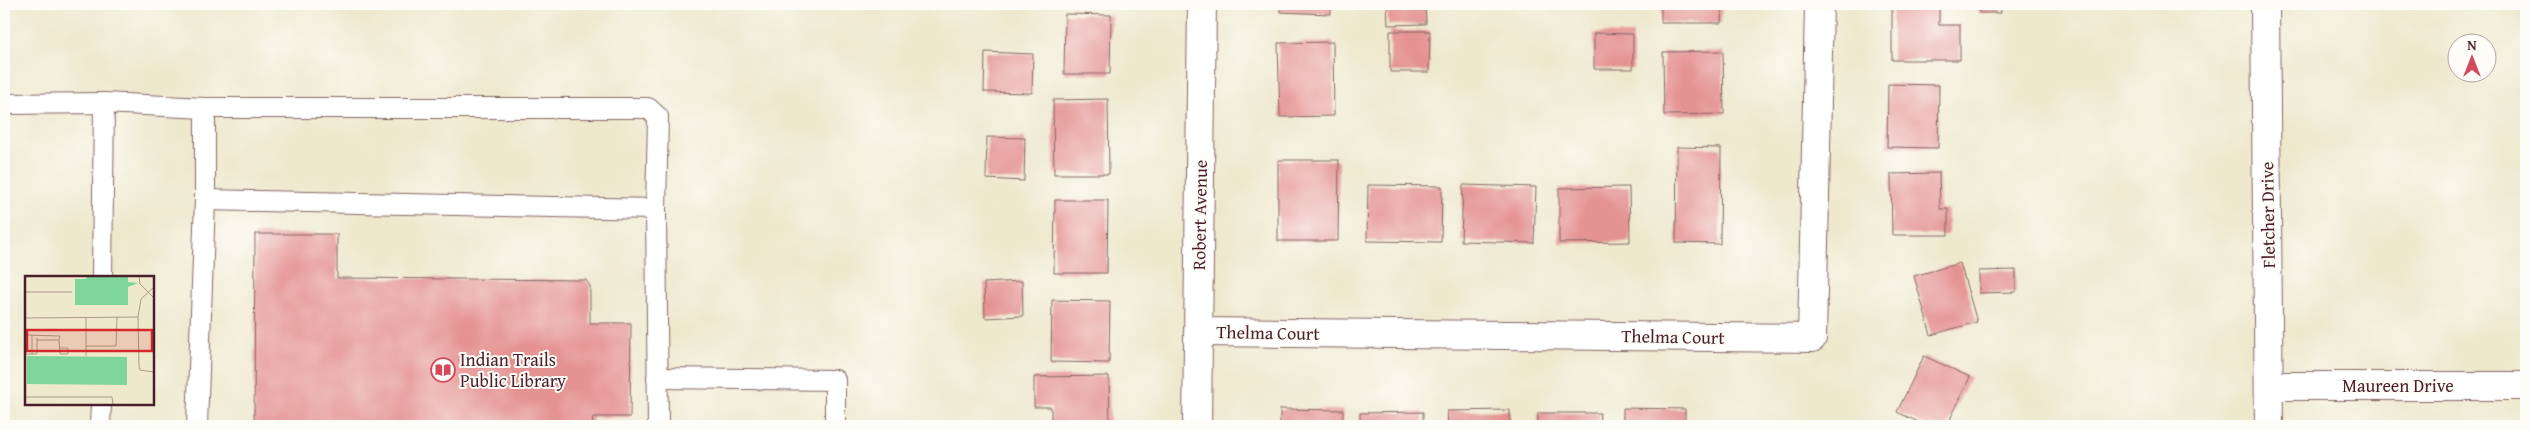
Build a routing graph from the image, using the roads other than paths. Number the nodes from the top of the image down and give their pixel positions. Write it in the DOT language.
graph roads {
  1 [pos="1202,4"];
  2 [pos="1819,4"];
  3 [pos="2265,4"];
  4 [pos="104,103"];
  5 [pos="4,104"];
  6 [pos="205,108"];
  7 [pos="205,200"];
  8 [pos="656,208"];
  9 [pos="102,276"];
  10 [pos="1199,332"];
  11 [pos="658,378"];
  12 [pos="2270,386"];
  13 [pos="2526,386"];
  14 [pos="100,405"];
  15 [pos="100,426"];
  16 [pos="197,426"];
  17 [pos="658,426"];
  18 [pos="835,426"];
  19 [pos="1197,426"];
  20 [pos="2269,426"];
  1 -- 10 [label="street, Robert Avenue"];
  2 -- 10 [label="street, Thelma Court"];
  3 -- 12 [label="street, Fletcher Drive"];
  4 -- 5 [label="lane"];
  4 -- 6 [label="lane"];
  4 -- 9 [label="lane"];
  6 -- 7 [label="lane"];
  6 -- 8 [label="lane"];
  7 -- 8 [label="lane"];
  7 -- 16 [label="lane"];
  8 -- 11 [label="lane"];
  10 -- 19 [label="street, Robert Avenue"];
  11 -- 17 [label="lane"];
  11 -- 18 [label="lane"];
  12 -- 13 [label="street, Maureen Drive"];
  12 -- 20 [label="street, Fletcher Drive"];
  14 -- 15 [label="lane"];
}
